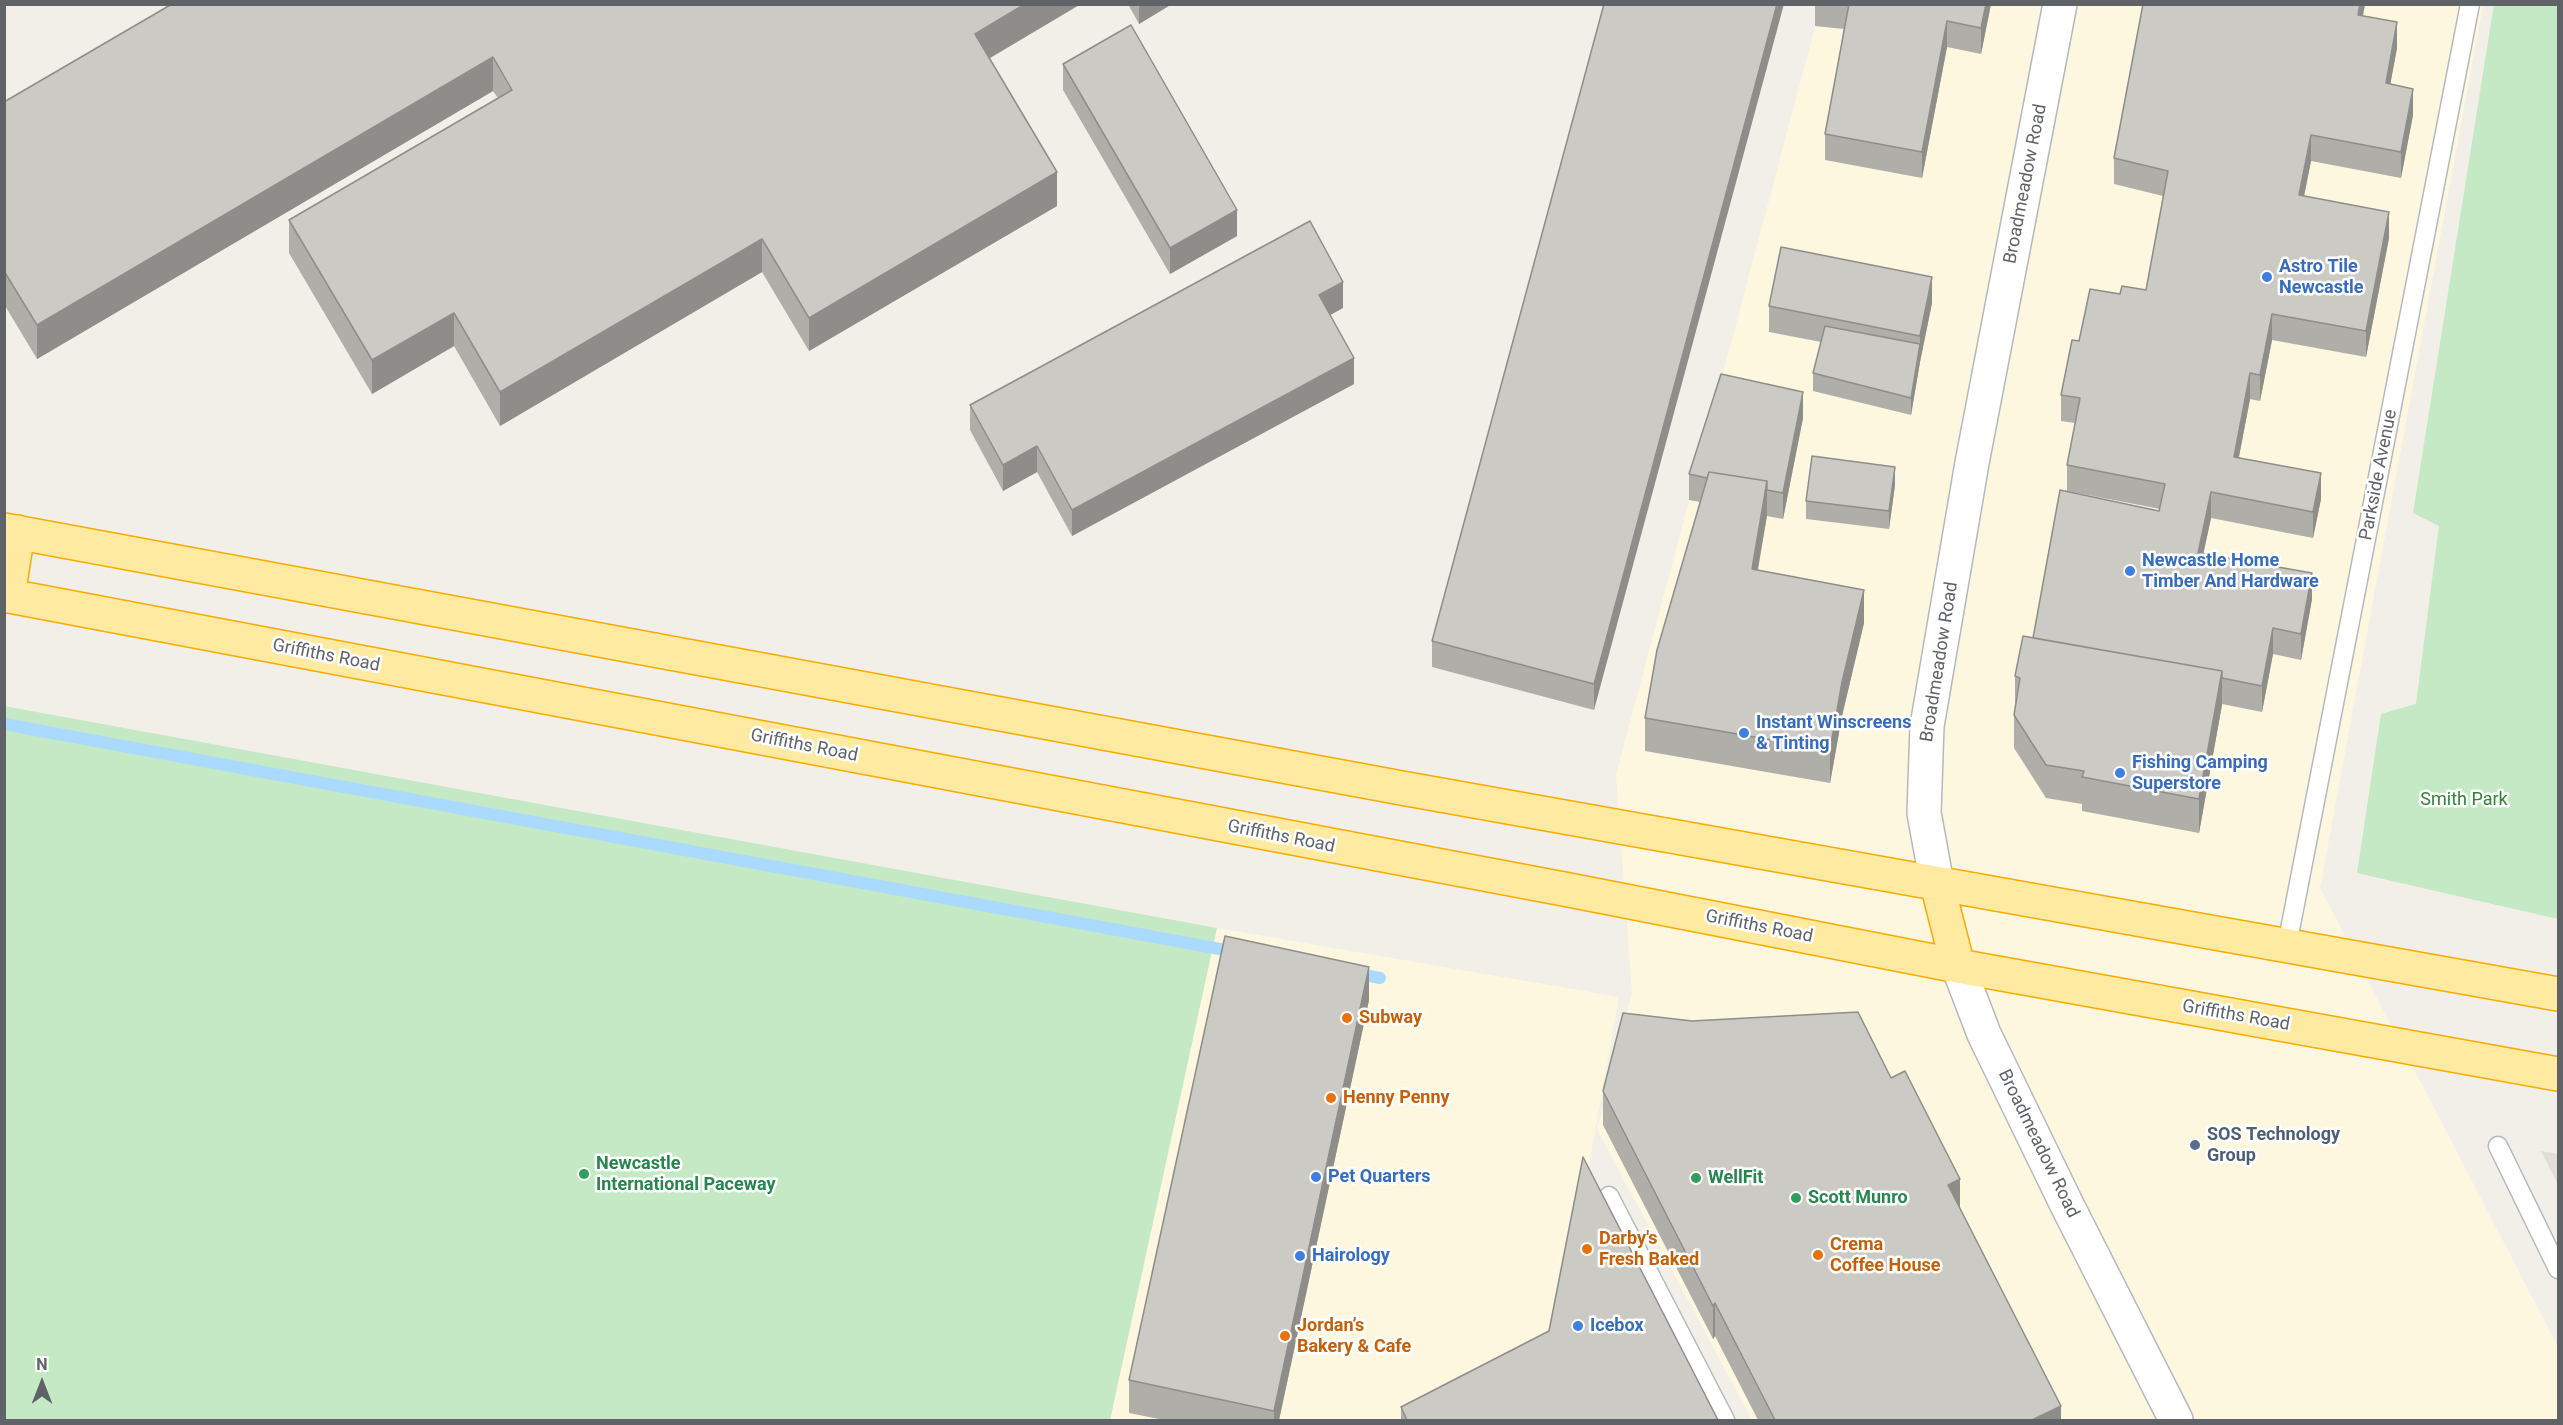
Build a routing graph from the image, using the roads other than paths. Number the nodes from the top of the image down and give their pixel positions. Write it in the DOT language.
graph roads {
  1 [pos="2060,4"];
  2 [pos="2470,4"];
  3 [pos="11,531"];
  4 [pos="6,596"];
  5 [pos="1937,884"];
  6 [pos="2288,945"];
  7 [pos="1958,966"];
  8 [pos="2559,994"];
  9 [pos="2559,1074"];
  10 [pos="2498,1146"];
  11 [pos="1609,1196"];
  12 [pos="2559,1269"];
  13 [pos="1725,1420"];
  14 [pos="2176,1420"];
  1 -- 5 [label="street, Broadmeadow Road"];
  2 -- 6 [label="lane, Parkside Avenue"];
  3 -- 4 [label="highway"];
  3 -- 5 [label="highway"];
  4 -- 7 [label="highway, Griffiths Road"];
  5 -- 6 [label="highway"];
  5 -- 7 [label="highway, Broadmeadow Road"];
  6 -- 8 [label="highway"];
  7 -- 9 [label="highway, Griffiths Road"];
  7 -- 14 [label="street, Broadmeadow Road"];
  10 -- 12 [label="lane"];
  11 -- 13 [label="lane"];
}
